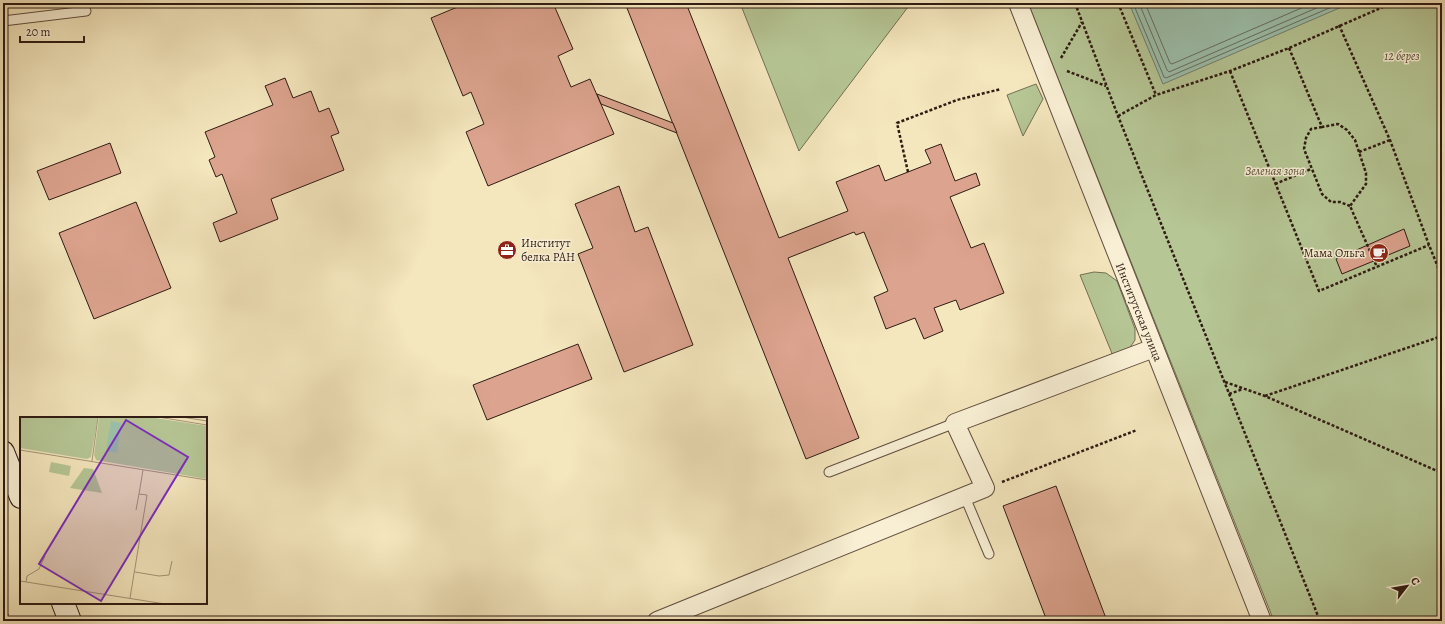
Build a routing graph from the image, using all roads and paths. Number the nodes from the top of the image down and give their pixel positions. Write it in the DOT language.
graph roads {
  1 [pos="1018,3"];
  2 [pos="1075,3"];
  3 [pos="1118,3"];
  4 [pos="1392,3"];
  5 [pos="86,11"];
  6 [pos="3,21"];
  7 [pos="1082,22"];
  8 [pos="1339,25"];
  9 [pos="1289,48"];
  10 [pos="1060,61"];
  11 [pos="1063,70"];
  12 [pos="1230,71"];
  13 [pos="1106,86"];
  14 [pos="1001,89"];
  15 [pos="1156,95"];
  16 [pos="1118,116"];
  17 [pos="1322,128"];
  18 [pos="1390,140"];
  19 [pos="1359,152"];
  20 [pos="1311,169"];
  21 [pos="908,172"];
  22 [pos="1275,184"];
  23 [pos="1350,206"];
  24 [pos="1429,245"];
  25 [pos="1377,267"];
  26 [pos="1442,277"];
  27 [pos="1442,336"];
  28 [pos="1154,348"];
  29 [pos="1224,382"];
  30 [pos="1244,389"];
  31 [pos="1229,394"];
  32 [pos="1265,396"];
  33 [pos="955,423"];
  34 [pos="1137,430"];
  35 [pos="3,452"];
  36 [pos="829,472"];
  37 [pos="1442,473"];
  38 [pos="985,488"];
  39 [pos="20,494"];
  40 [pos="965,496"];
  41 [pos="989,554"];
  42 [pos="63,604"];
  43 [pos="3,609"];
  44 [pos="12,621"];
  45 [pos="70,621"];
  46 [pos="657,621"];
  47 [pos="1262,621"];
  48 [pos="1320,621"];
  1 -- 28 [label="street, Институтская улица"];
  2 -- 7 [label="path"];
  3 -- 15 [label="path"];
  4 -- 8 [label="path"];
  5 -- 6 [label="lane"];
  7 -- 10 [label="path"];
  7 -- 13 [label="path"];
  8 -- 9 [label="path"];
  8 -- 18 [label="path"];
  9 -- 12 [label="path"];
  9 -- 17 [label="path"];
  11 -- 13 [label="path"];
  12 -- 15 [label="path"];
  12 -- 22 [label="path"];
  13 -- 16 [label="path"];
  14 -- 21 [label="path"];
  15 -- 16 [label="path"];
  16 -- 29 [label="path"];
  17 -- 19 [label="path"];
  17 -- 20 [label="path"];
  18 -- 19 [label="path"];
  18 -- 24 [label="path"];
  19 -- 23 [label="path"];
  20 -- 22 [label="path"];
  20 -- 23 [label="path"];
  22 -- 25 [label="path"];
  23 -- 25 [label="path"];
  24 -- 25 [label="path"];
  24 -- 26 [label="path"];
  27 -- 32 [label="path"];
  28 -- 33 [label="street"];
  28 -- 47 [label="street, Институтская улица"];
  29 -- 30 [label="path"];
  29 -- 31 [label="path"];
  30 -- 31 [label="path"];
  30 -- 32 [label="path"];
  31 -- 48 [label="path"];
  32 -- 37 [label="path"];
  33 -- 36 [label="lane"];
  33 -- 38 [label="street"];
  34 -- 38 [label="path"];
  35 -- 39 [label="street"];
  38 -- 40 [label="street"];
  40 -- 41 [label="lane"];
  40 -- 46 [label="street"];
  42 -- 45 [label="street"];
  43 -- 44 [label="path"];
}
